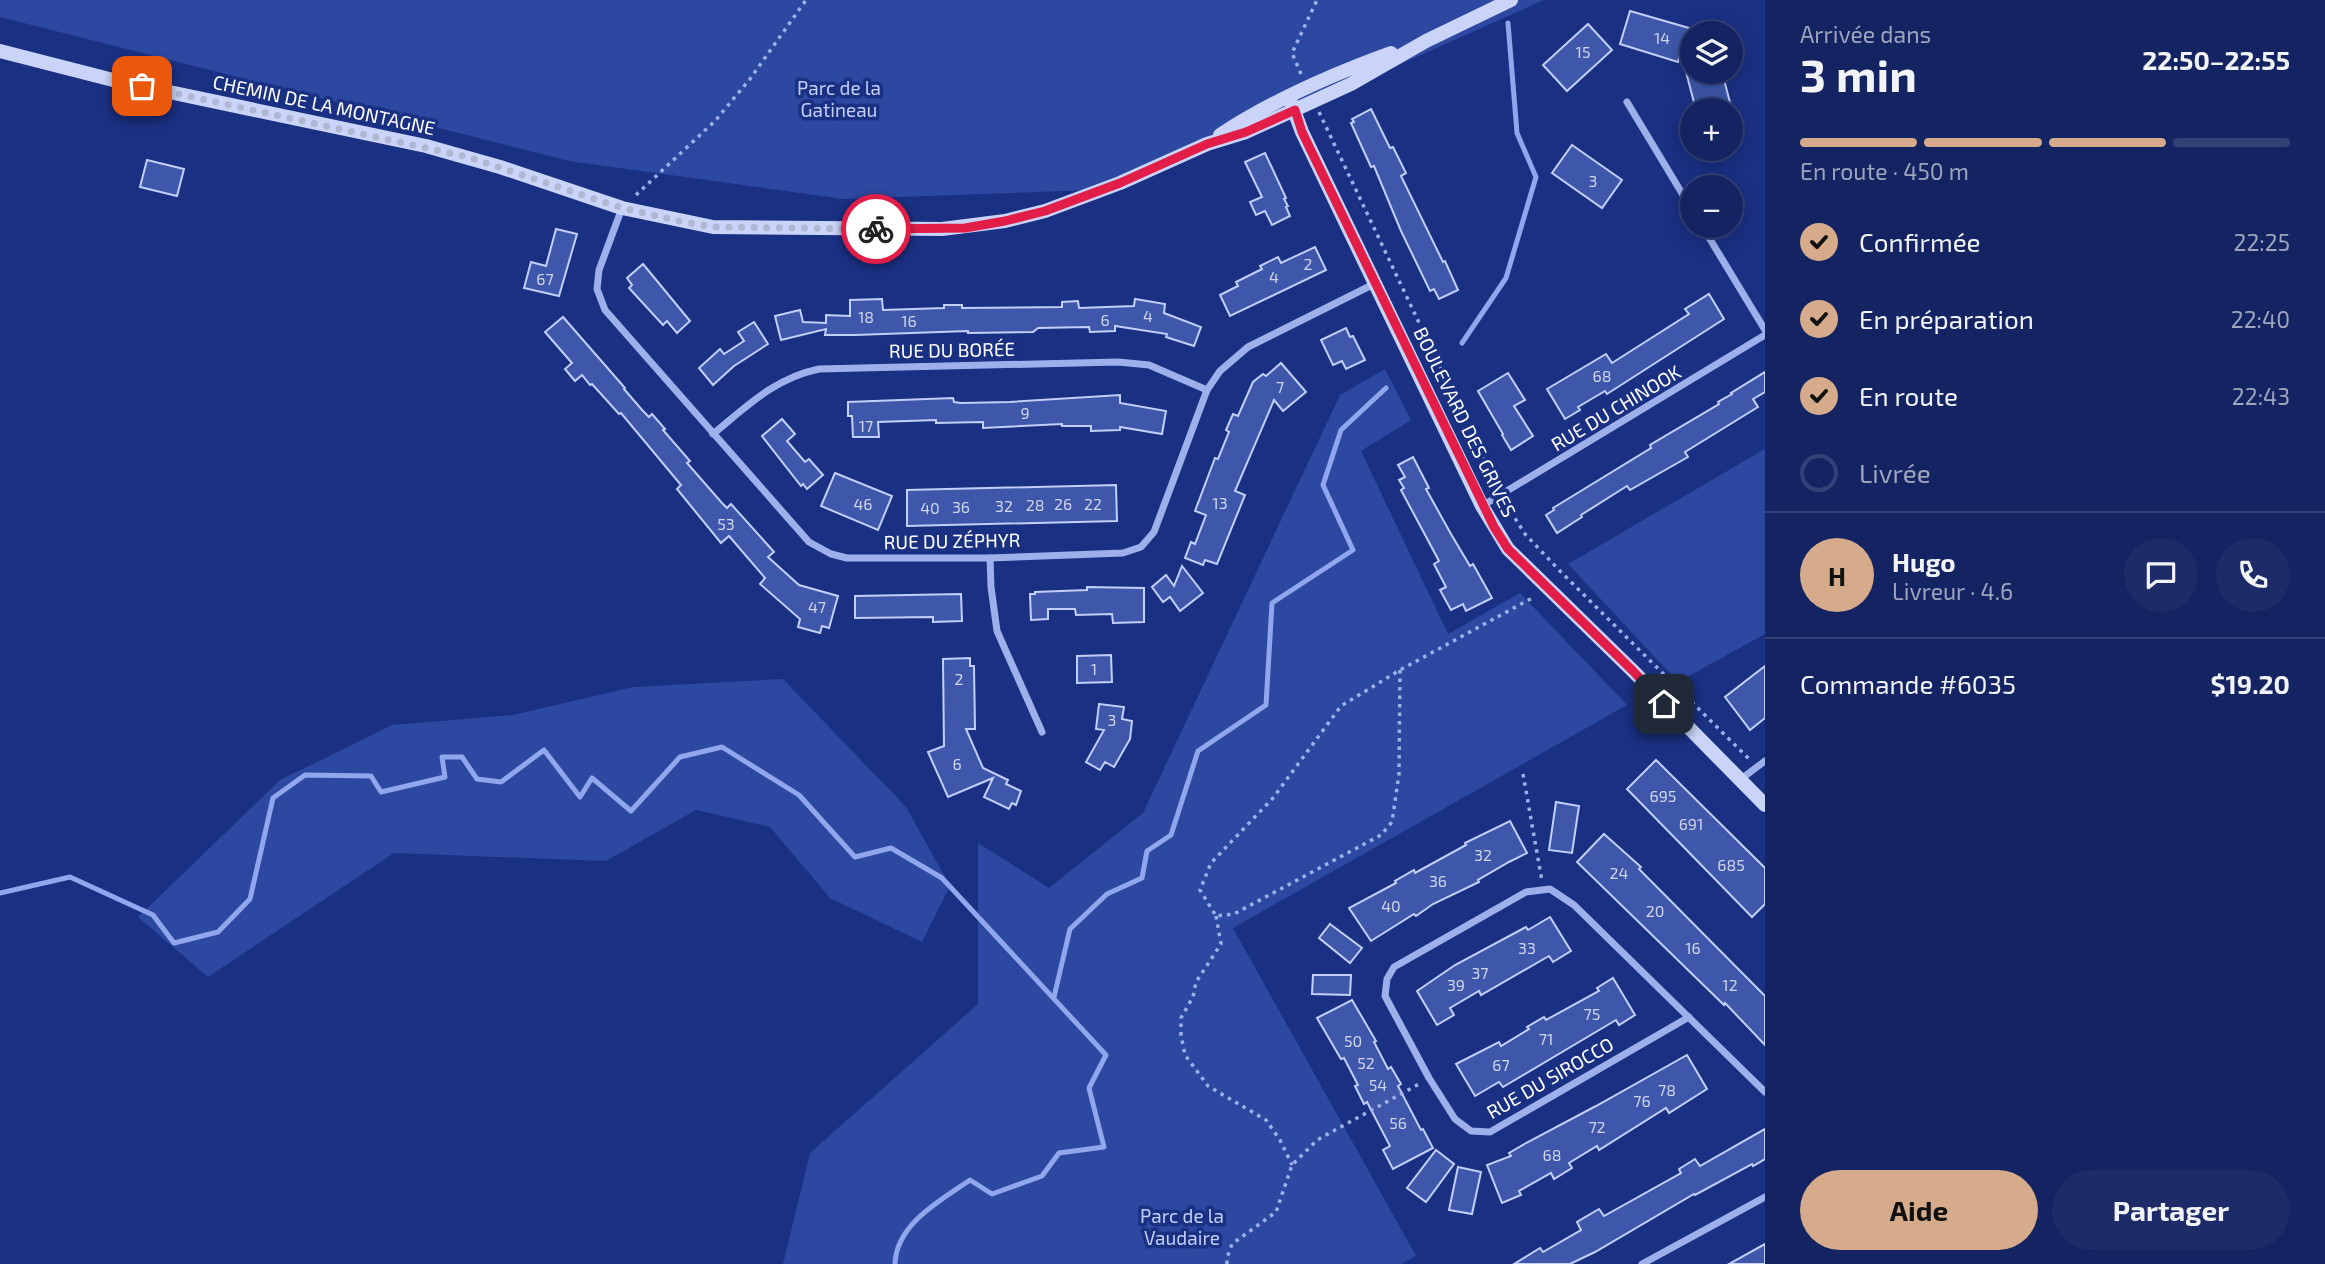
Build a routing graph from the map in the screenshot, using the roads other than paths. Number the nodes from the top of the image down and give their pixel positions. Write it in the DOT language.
graph roads {
  1 [pos="1511,0"];
  2 [pos="0,51"];
  3 [pos="1627,102"];
  4 [pos="1292,103"];
  5 [pos="1680,190"];
  6 [pos="622,208"];
  7 [pos="1709,238"];
  8 [pos="1374,284"];
  9 [pos="1765,332"];
  10 [pos="1207,390"];
  11 [pos="713,435"];
  12 [pos="1482,506"];
  13 [pos="990,558"];
  14 [pos="1042,732"];
  15 [pos="1765,761"];
  16 [pos="1741,779"];
  17 [pos="1765,805"];
  18 [pos="1689,1017"];
  19 [pos="1765,1092"];
  20 [pos="1765,1198"];
  21 [pos="1642,1264"];
  1 -- 4 [label="street, CHEMIN DE LA MONTAGNE"];
  2 -- 6 [label="street, CHEMIN DE LA MONTAGNE"];
  3 -- 5 [label="street"];
  4 -- 6 [label="street, CHEMIN DE LA MONTAGNE"];
  4 -- 8 [label="street, BOULEVARD DES GRIVES"];
  6 -- 11 [label="street, RUE DU ZÉPHYR"];
  7 -- 9 [label="street"];
  8 -- 10 [label="street, RUE DU ZÉPHYR"];
  8 -- 12 [label="street, BOULEVARD DES GRIVES"];
  9 -- 12 [label="street, RUE DU CHINOOK"];
  10 -- 11 [label="street, RUE DU BORÉE"];
  10 -- 13 [label="street, RUE DU ZÉPHYR"];
  11 -- 13 [label="street, RUE DU ZÉPHYR"];
  12 -- 16 [label="street, BOULEVARD DES GRIVES"];
  13 -- 14 [label="street"];
  15 -- 16 [label="street"];
  16 -- 17 [label="street, BOULEVARD DES GRIVES"];
  18 -- 18 [label="street, RUE DU SIROCCO"];
  18 -- 19 [label="street"];
  20 -- 21 [label="street"];
}
